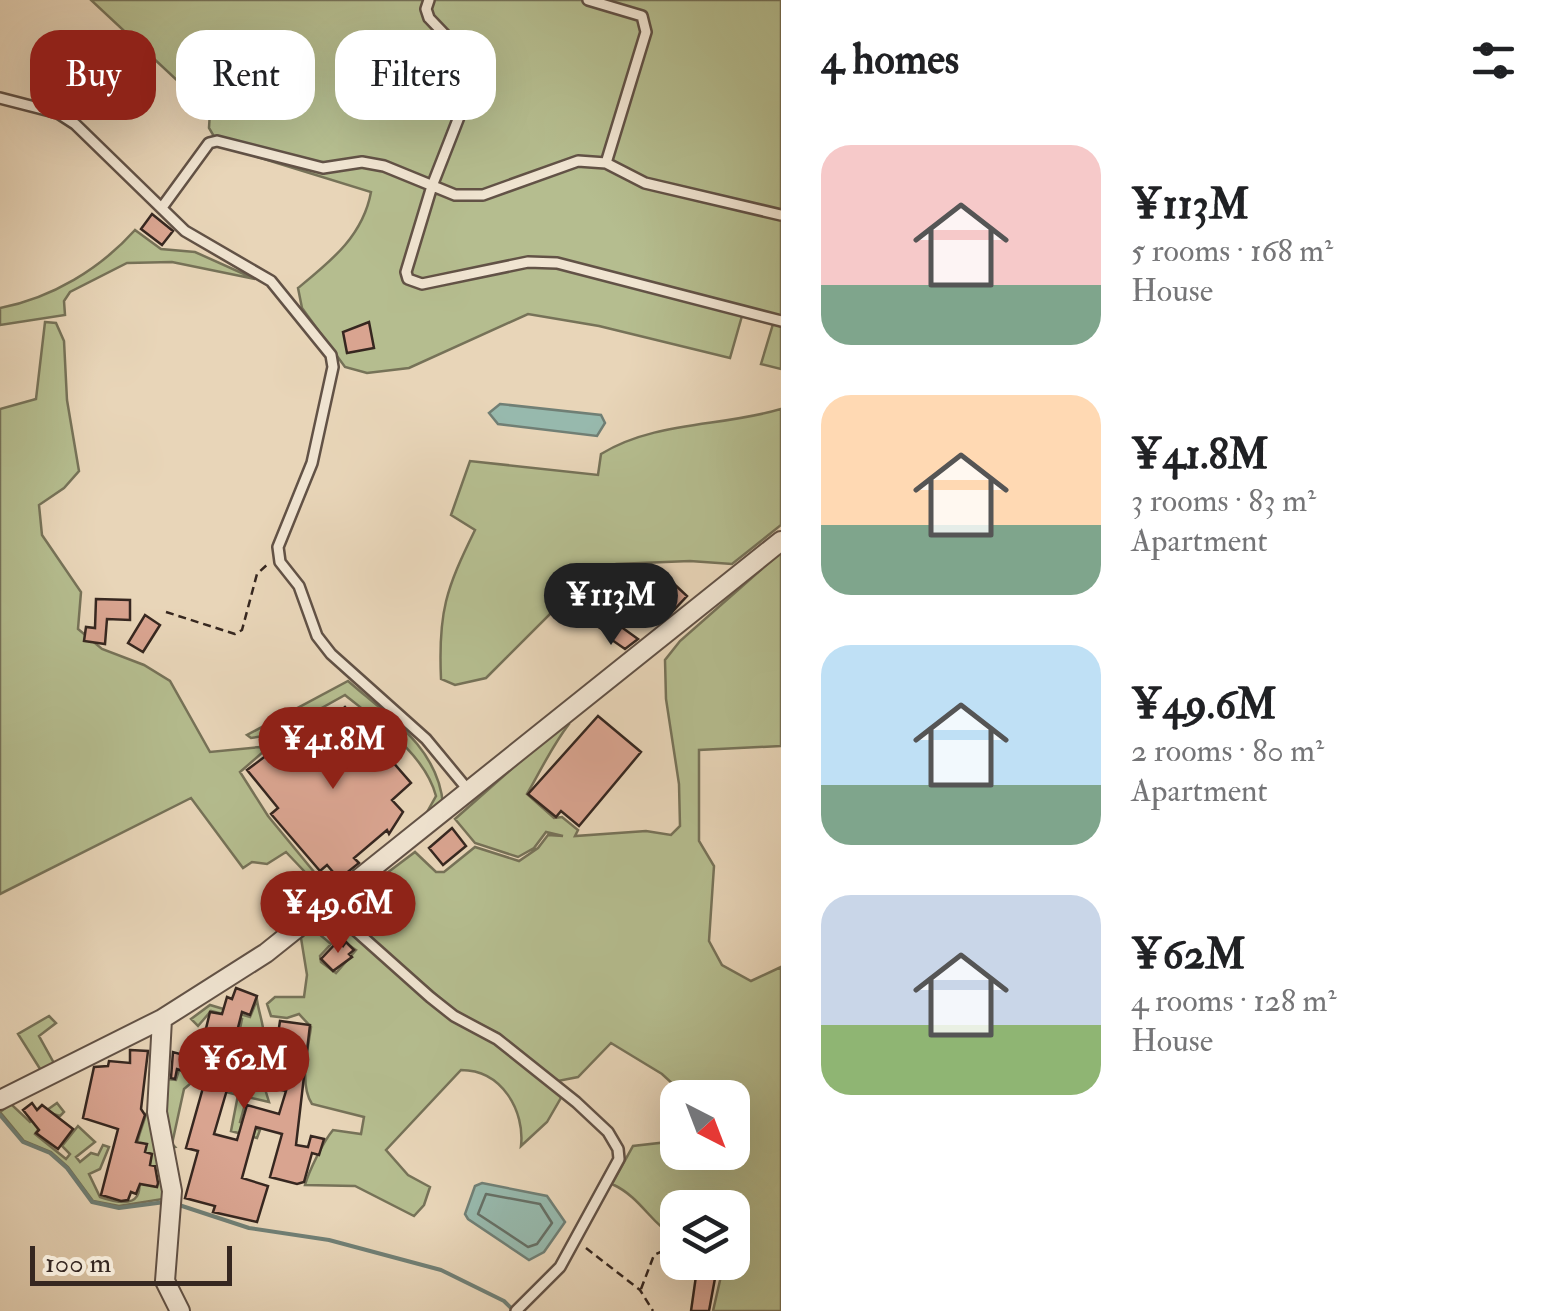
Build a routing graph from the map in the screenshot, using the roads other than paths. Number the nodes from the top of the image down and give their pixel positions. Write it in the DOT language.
graph roads {
  1 [pos="430,0"];
  2 [pos="588,0"];
  3 [pos="0,98"];
  4 [pos="606,164"];
  5 [pos="432,186"];
  6 [pos="164,206"];
  7 [pos="781,215"];
  8 [pos="781,320"];
  9 [pos="781,541"];
  10 [pos="470,791"];
  11 [pos="328,906"];
  12 [pos="162,1019"];
  13 [pos="0,1100"];
  14 [pos="180,1311"];
  15 [pos="516,1311"];
  1 -- 5 [label="lane"];
  2 -- 4 [label="lane"];
  3 -- 6 [label="lane"];
  4 -- 5 [label="lane"];
  4 -- 7 [label="lane"];
  5 -- 6 [label="lane"];
  5 -- 8 [label="lane"];
  6 -- 10 [label="lane"];
  9 -- 10 [label="street"];
  10 -- 11 [label="street"];
  11 -- 12 [label="street"];
  11 -- 15 [label="lane"];
  12 -- 13 [label="street"];
  12 -- 14 [label="street"];
}
